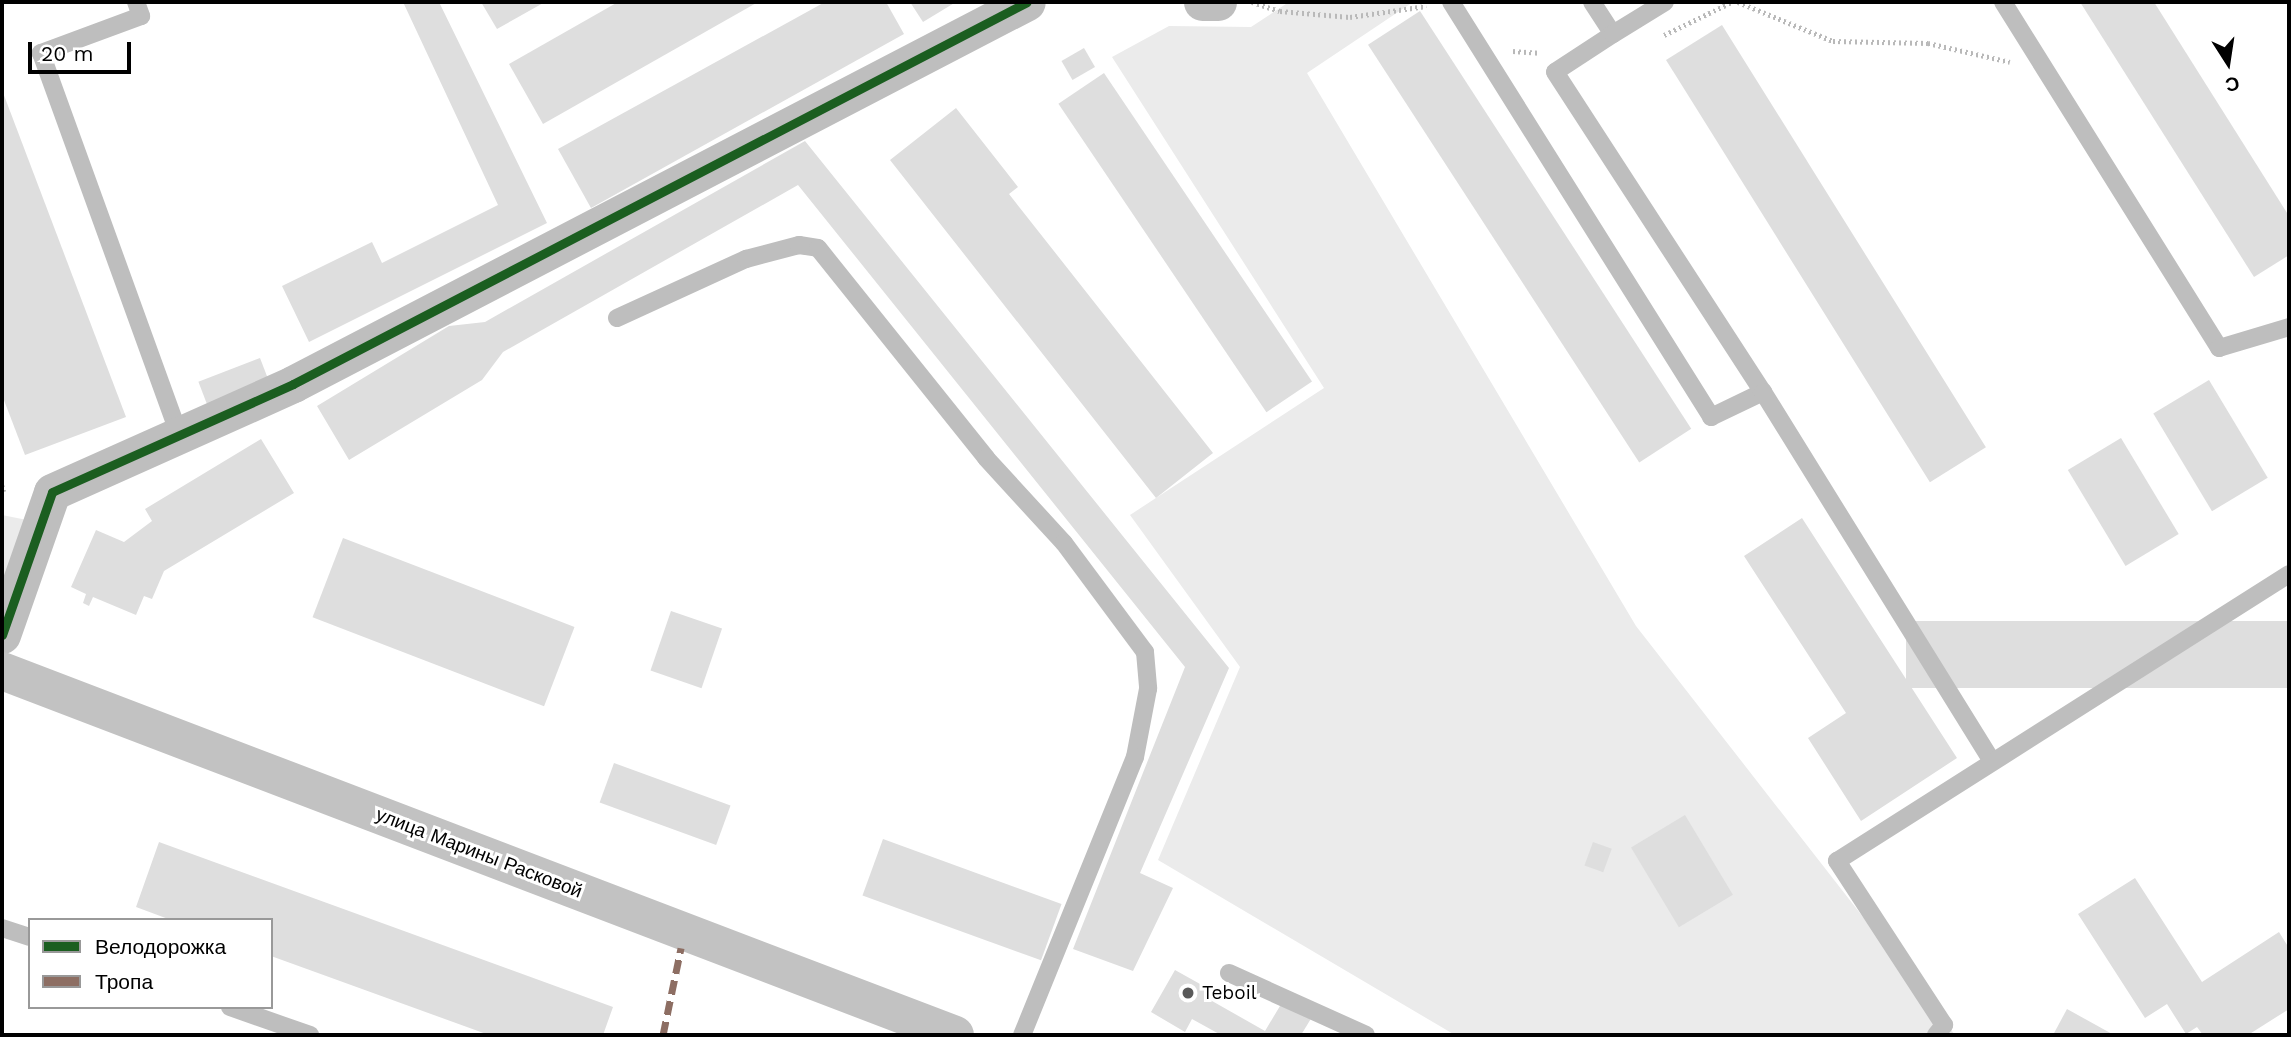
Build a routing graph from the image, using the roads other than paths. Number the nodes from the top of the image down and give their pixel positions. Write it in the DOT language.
graph roads {
  1 [pos="136,2"];
  2 [pos="1027,2"];
  3 [pos="1202,2"];
  4 [pos="1218,2"];
  5 [pos="1451,2"];
  6 [pos="1592,2"];
  7 [pos="1665,2"];
  8 [pos="2003,2"];
  9 [pos="1613,34"];
  10 [pos="617,318"];
  11 [pos="2289,327"];
  12 [pos="1763,392"];
  13 [pos="180,438"];
  14 [pos="2289,575"];
  15 [pos="2,635"];
  16 [pos="2,671"];
  17 [pos="1992,761"];
  18 [pos="2,928"];
  19 [pos="28,936"];
  20 [pos="1229,973"];
  21 [pos="236,1009"];
  22 [pos="310,1035"];
  23 [pos="956,1035"];
  24 [pos="1022,1035"];
  25 [pos="1366,1035"];
  26 [pos="1936,1035"];
  1 -- 13 [label="lane"];
  2 -- 13 [label="street"];
  3 -- 4 [label="street"];
  5 -- 12 [label="lane"];
  6 -- 9 [label="lane"];
  7 -- 9 [label="lane"];
  8 -- 11 [label="lane"];
  9 -- 12 [label="lane"];
  10 -- 24 [label="lane"];
  12 -- 17 [label="lane"];
  13 -- 15 [label="street"];
  14 -- 17 [label="lane"];
  16 -- 23 [label="main road, улица Марины Расковой"];
  17 -- 26 [label="lane"];
  18 -- 19 [label="lane"];
  20 -- 25 [label="lane"];
  21 -- 22 [label="lane"];
}
